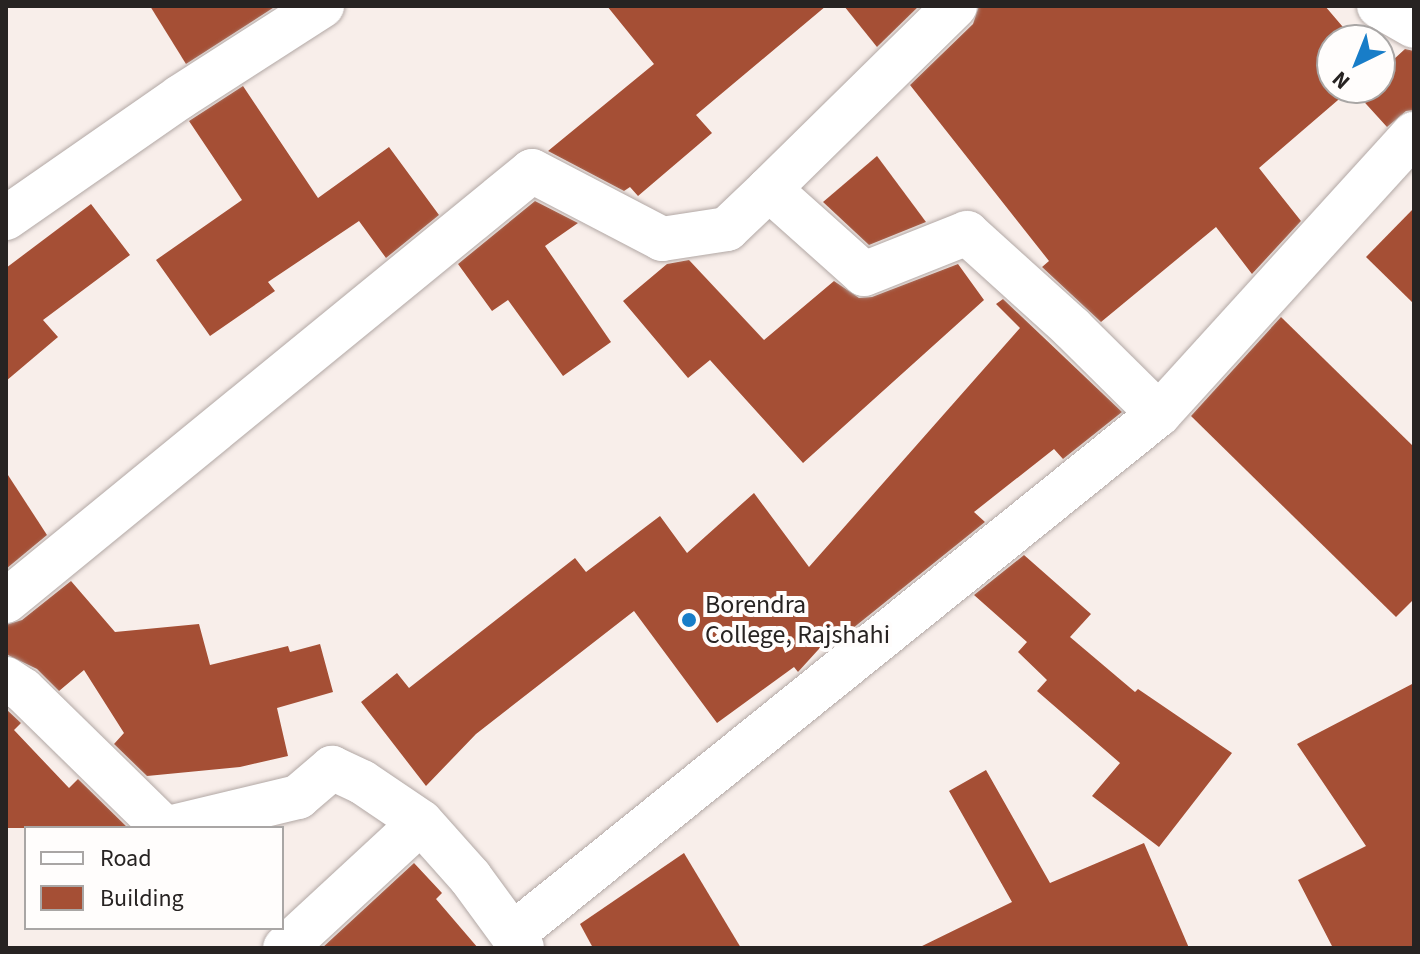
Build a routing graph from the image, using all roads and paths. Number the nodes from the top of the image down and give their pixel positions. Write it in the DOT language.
graph roads {
  1 [pos="322,6"];
  2 [pos="955,6"];
  3 [pos="1379,6"];
  4 [pos="1414,26"];
  5 [pos="1414,134"];
  6 [pos="769,189"];
  7 [pos="6,218"];
  8 [pos="1159,414"];
  9 [pos="6,601"];
  10 [pos="6,679"];
  11 [pos="421,822"];
  12 [pos="165,826"];
  13 [pos="175,826"];
  14 [pos="517,941"];
  15 [pos="285,948"];
  1 -- 7 [label="street"];
  2 -- 6 [label="street"];
  3 -- 4 [label="street"];
  5 -- 8 [label="street"];
  6 -- 8 [label="street"];
  6 -- 9 [label="street"];
  8 -- 14 [label="street"];
  10 -- 12 [label="street"];
  11 -- 13 [label="street"];
  11 -- 14 [label="street"];
  11 -- 15 [label="street"];
}
